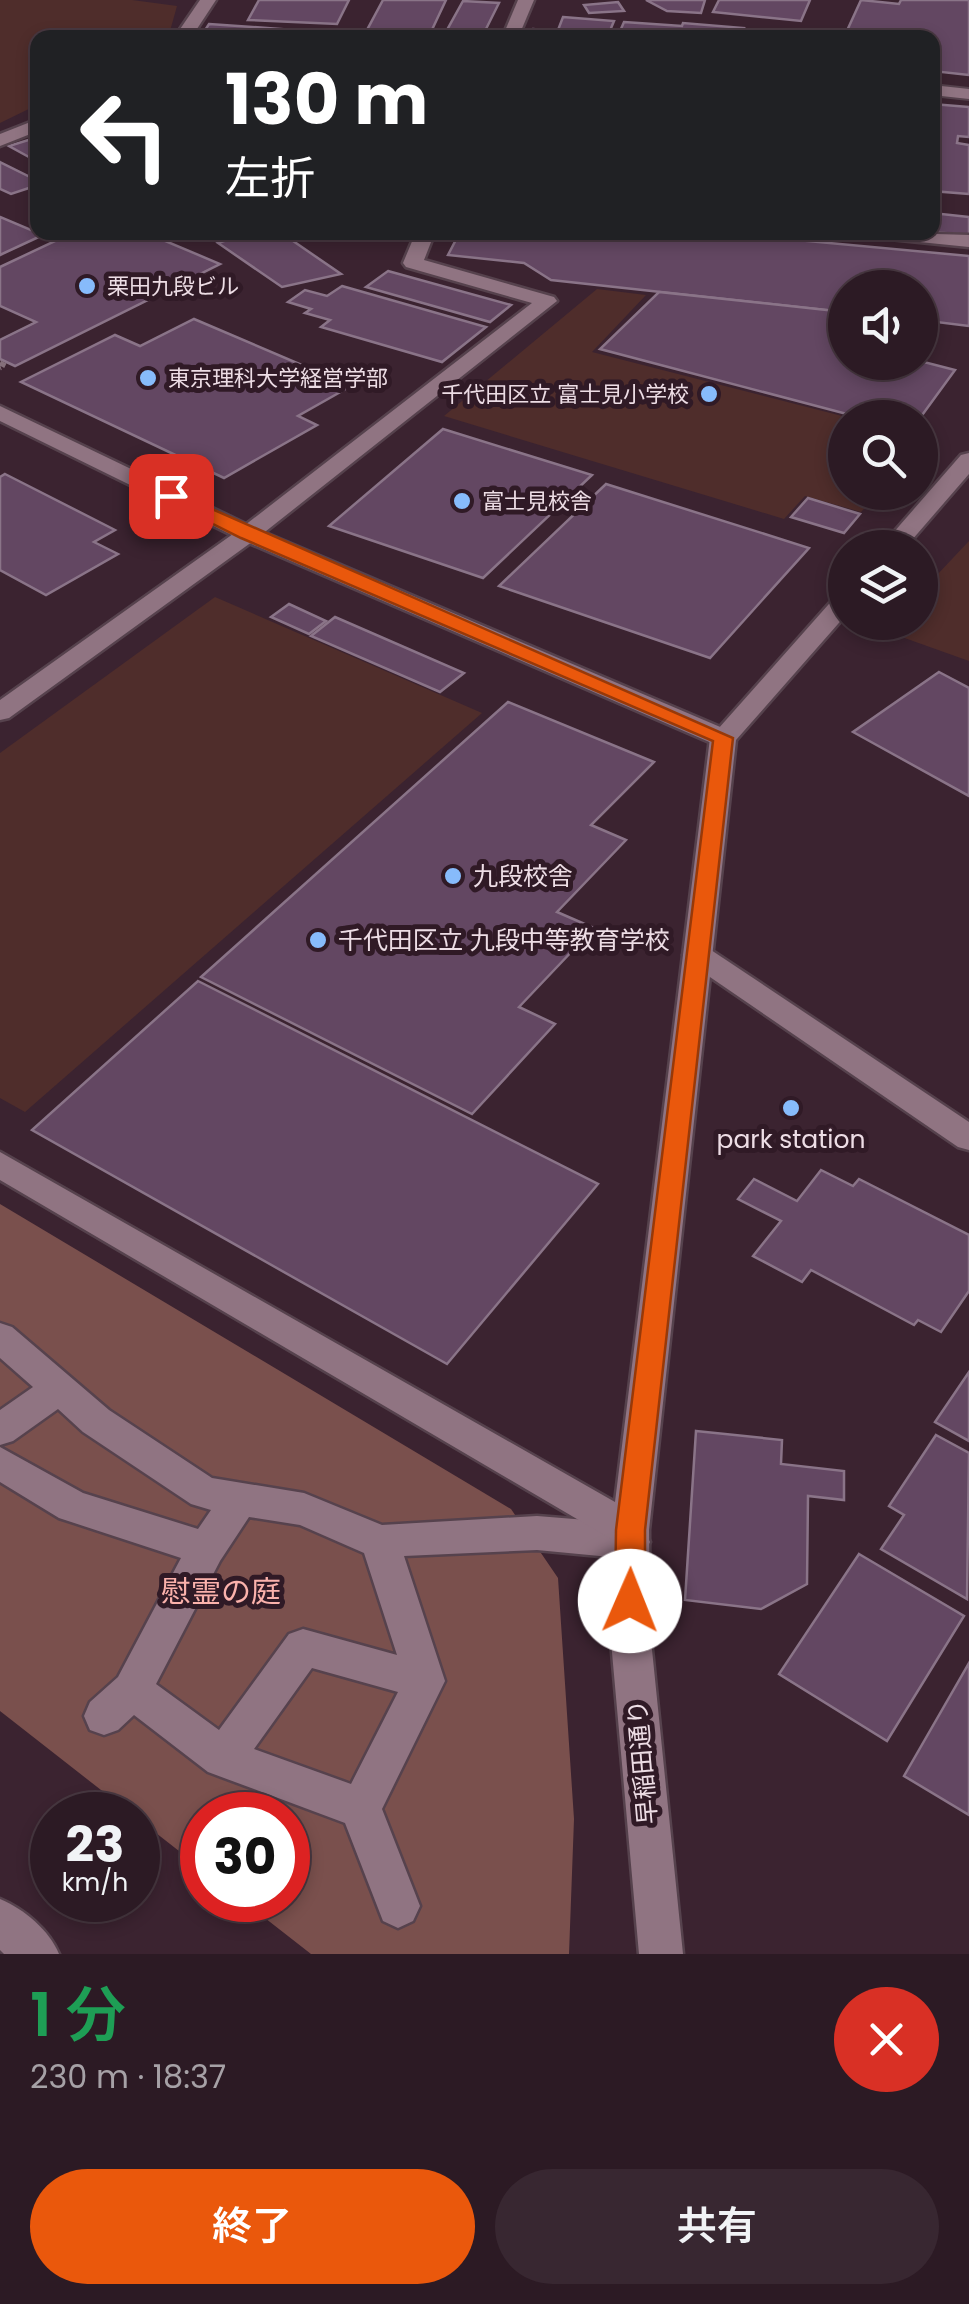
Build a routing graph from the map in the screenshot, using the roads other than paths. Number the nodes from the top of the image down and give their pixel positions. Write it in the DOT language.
graph roads {
  1 [pos="208,0"];
  2 [pos="526,0"];
  3 [pos="187,30"];
  4 [pos="513,30"];
  5 [pos="940,91"];
  6 [pos="969,94"];
  7 [pos="30,127"];
  8 [pos="0,140"];
  9 [pos="940,238"];
  10 [pos="423,240"];
  11 [pos="969,241"];
  12 [pos="0,413"];
  13 [pos="969,460"];
  14 [pos="908,530"];
  15 [pos="248,534"];
  16 [pos="828,620"];
  17 [pos="0,712"];
  18 [pos="723,738"];
  19 [pos="698,954"];
  20 [pos="969,1138"];
  21 [pos="0,1164"];
  22 [pos="0,1337"];
  23 [pos="59,1388"];
  24 [pos="0,1430"];
  25 [pos="0,1463"];
  26 [pos="240,1498"];
  27 [pos="630,1536"];
  28 [pos="380,1542"];
  29 [pos="206,1549"];
  30 [pos="425,1682"];
  31 [pos="223,1758"];
  32 [pos="361,1808"];
  33 [pos="398,1906"];
  34 [pos="0,1922"];
  35 [pos="37,1954"];
  36 [pos="661,1954"];
  1 -- 3 [label="street"];
  2 -- 4 [label="street"];
  5 -- 6 [label="lane"];
  7 -- 8 [label="street"];
  9 -- 11 [label="street"];
  10 -- 15 [label="street"];
  12 -- 15 [label="street"];
  13 -- 14 [label="street"];
  15 -- 17 [label="street"];
  15 -- 18 [label="street"];
  16 -- 18 [label="street"];
  18 -- 19 [label="street, 早稲田通り"];
  19 -- 20 [label="street"];
  19 -- 27 [label="street, 早稲田通り"];
  21 -- 27 [label="street"];
  22 -- 23 [label="street"];
  23 -- 24 [label="street"];
  23 -- 26 [label="street"];
  25 -- 29 [label="street"];
  26 -- 28 [label="street"];
  26 -- 29 [label="street"];
  27 -- 28 [label="street"];
  27 -- 36 [label="street, 早稲田通り"];
  28 -- 30 [label="street"];
  29 -- 31 [label="street"];
  30 -- 31 [label="street"];
  30 -- 32 [label="street"];
  31 -- 32 [label="street"];
  32 -- 33 [label="street"];
  34 -- 35 [label="street"];
}
